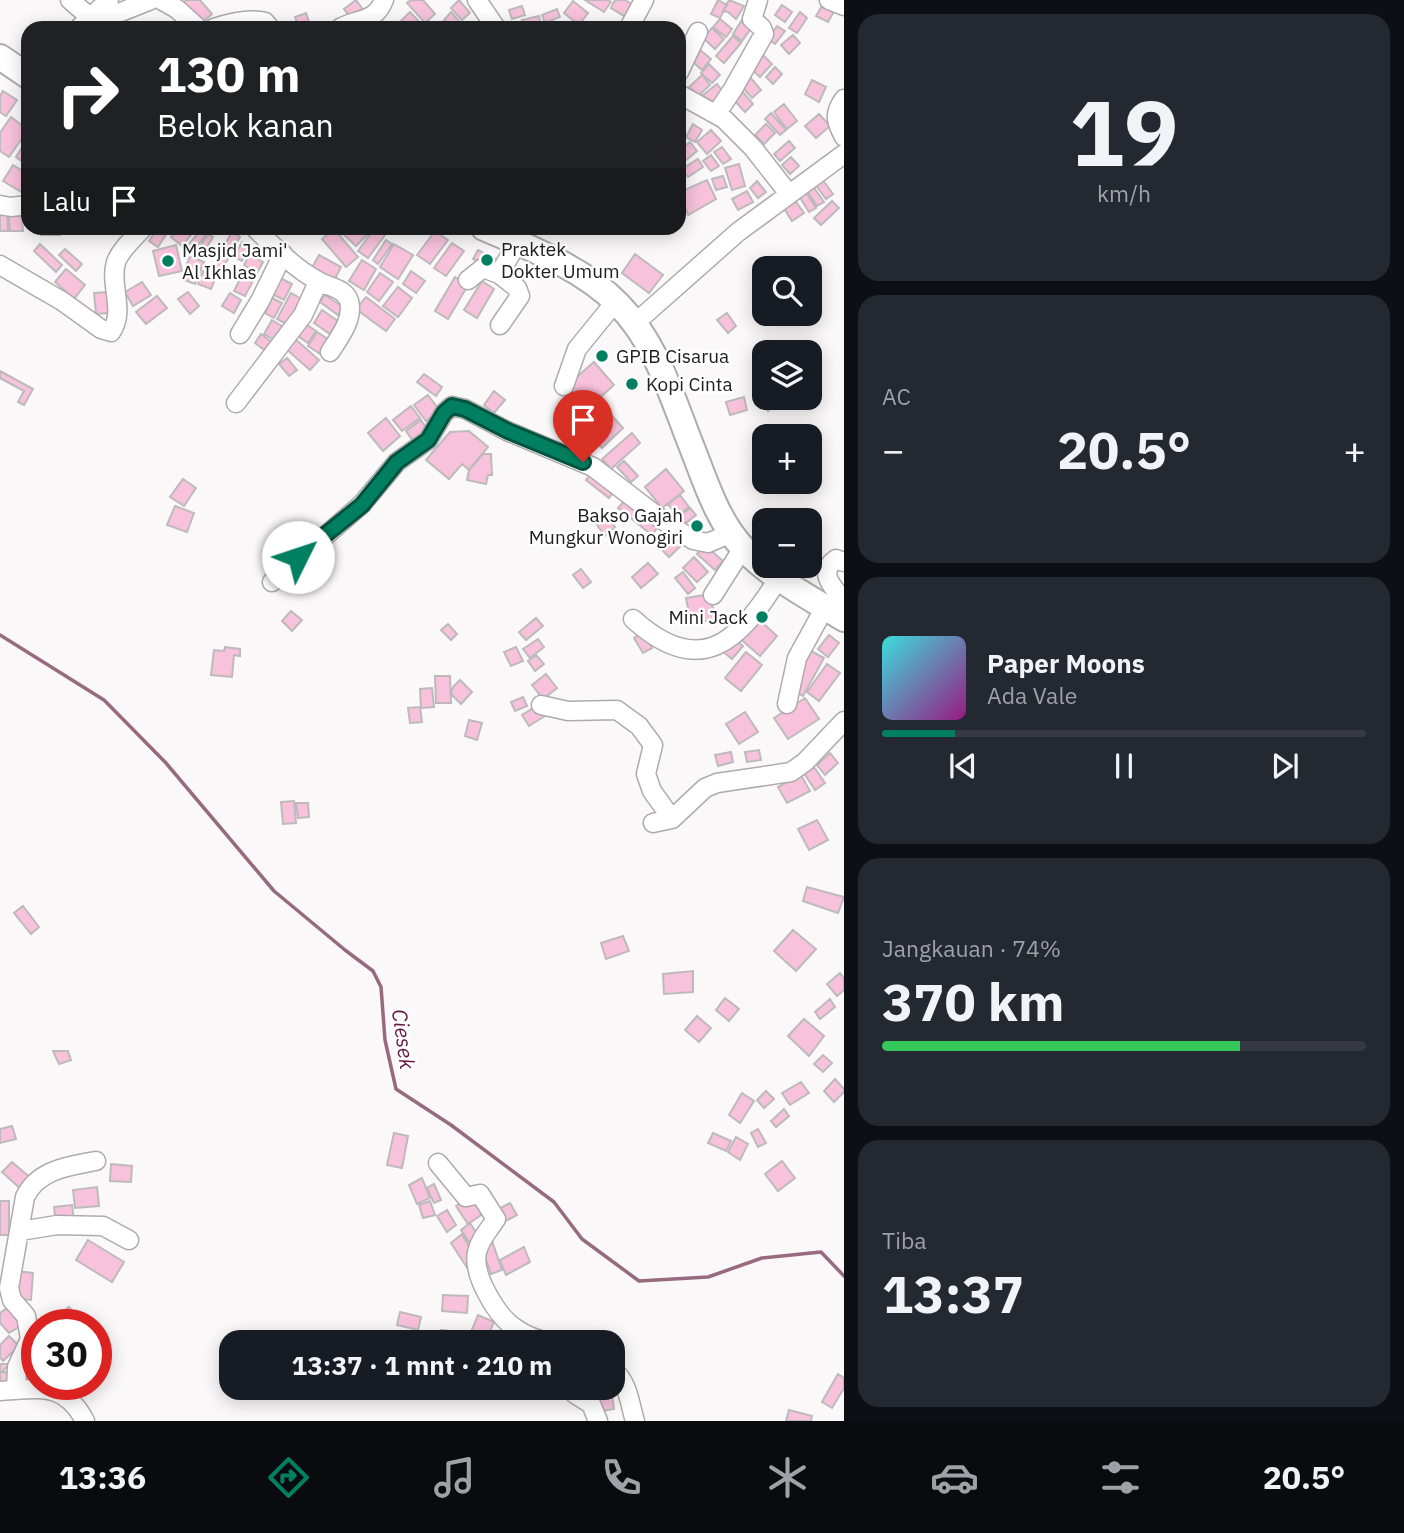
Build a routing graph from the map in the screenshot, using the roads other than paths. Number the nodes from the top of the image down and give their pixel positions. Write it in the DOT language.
graph roads {
  1 [pos="70,0"];
  2 [pos="109,0"];
  3 [pos="151,0"];
  4 [pos="161,0"];
  5 [pos="384,0"];
  6 [pos="477,0"];
  7 [pos="644,0"];
  8 [pos="758,0"];
  9 [pos="829,0"];
  10 [pos="844,6"];
  11 [pos="84,21"];
  12 [pos="87,21"];
  13 [pos="92,21"];
  14 [pos="190,21"];
  15 [pos="358,21"];
  16 [pos="491,21"];
  17 [pos="633,21"];
  18 [pos="698,32"];
  19 [pos="686,57"];
  20 [pos="1,60"];
  21 [pos="21,72"];
  22 [pos="686,98"];
  23 [pos="844,99"];
  24 [pos="717,113"];
  25 [pos="844,137"];
  26 [pos="844,154"];
  27 [pos="789,194"];
  28 [pos="0,205"];
  29 [pos="21,206"];
  30 [pos="137,235"];
  31 [pos="262,235"];
  32 [pos="501,235"];
  33 [pos="518,242"];
  34 [pos="283,254"];
  35 [pos="0,265"];
  36 [pos="499,274"];
  37 [pos="468,280"];
  38 [pos="318,282"];
  39 [pos="616,301"];
  40 [pos="634,324"];
  41 [pos="500,325"];
  42 [pos="240,334"];
  43 [pos="330,352"];
  44 [pos="564,386"];
  45 [pos="236,403"];
  46 [pos="737,540"];
  47 [pos="752,553"];
  48 [pos="844,562"];
  49 [pos="778,578"];
  50 [pos="781,578"];
  51 [pos="272,582"];
  52 [pos="713,595"];
  53 [pos="838,608"];
  54 [pos="633,619"];
  55 [pos="787,704"];
  56 [pos="541,705"];
  57 [pos="844,721"];
  58 [pos="672,819"];
  59 [pos="653,823"];
  60 [pos="96,1161"];
  61 [pos="438,1163"];
  62 [pos="20,1231"];
  63 [pos="129,1240"];
  64 [pos="517,1330"];
  65 [pos="625,1384"];
  66 [pos="8,1390"];
  67 [pos="585,1400"];
  68 [pos="85,1421"];
  69 [pos="598,1421"];
  70 [pos="635,1421"];
  1 -- 11 [label="street"];
  2 -- 12 [label="street"];
  3 -- 13 [label="street"];
  4 -- 14 [label="street"];
  5 -- 15 [label="street"];
  6 -- 16 [label="street"];
  7 -- 17 [label="street"];
  8 -- 24 [label="street"];
  9 -- 10 [label="street"];
  18 -- 19 [label="street"];
  20 -- 21 [label="highway"];
  22 -- 24 [label="street"];
  23 -- 25 [label="street"];
  24 -- 27 [label="street"];
  26 -- 27 [label="street"];
  27 -- 40 [label="street"];
  28 -- 29 [label="street"];
  30 -- 35 [label="street"];
  31 -- 34 [label="street"];
  32 -- 33 [label="highway"];
  33 -- 36 [label="street"];
  33 -- 39 [label="highway"];
  34 -- 38 [label="street"];
  34 -- 42 [label="street"];
  36 -- 37 [label="street"];
  36 -- 41 [label="street"];
  38 -- 43 [label="street"];
  38 -- 45 [label="street"];
  39 -- 40 [label="highway"];
  39 -- 44 [label="street"];
  40 -- 46 [label="highway"];
  46 -- 47 [label="highway"];
  46 -- 51 [label="street"];
  46 -- 52 [label="street"];
  48 -- 53 [label="street"];
  49 -- 54 [label="street"];
  50 -- 53 [label="highway"];
  53 -- 55 [label="street"];
  56 -- 58 [label="street"];
  57 -- 58 [label="street"];
  58 -- 59 [label="street"];
  60 -- 62 [label="street"];
  61 -- 64 [label="street"];
  62 -- 63 [label="street"];
  62 -- 66 [label="street"];
  65 -- 70 [label="street"];
  66 -- 68 [label="street"];
  67 -- 69 [label="street"];
}
